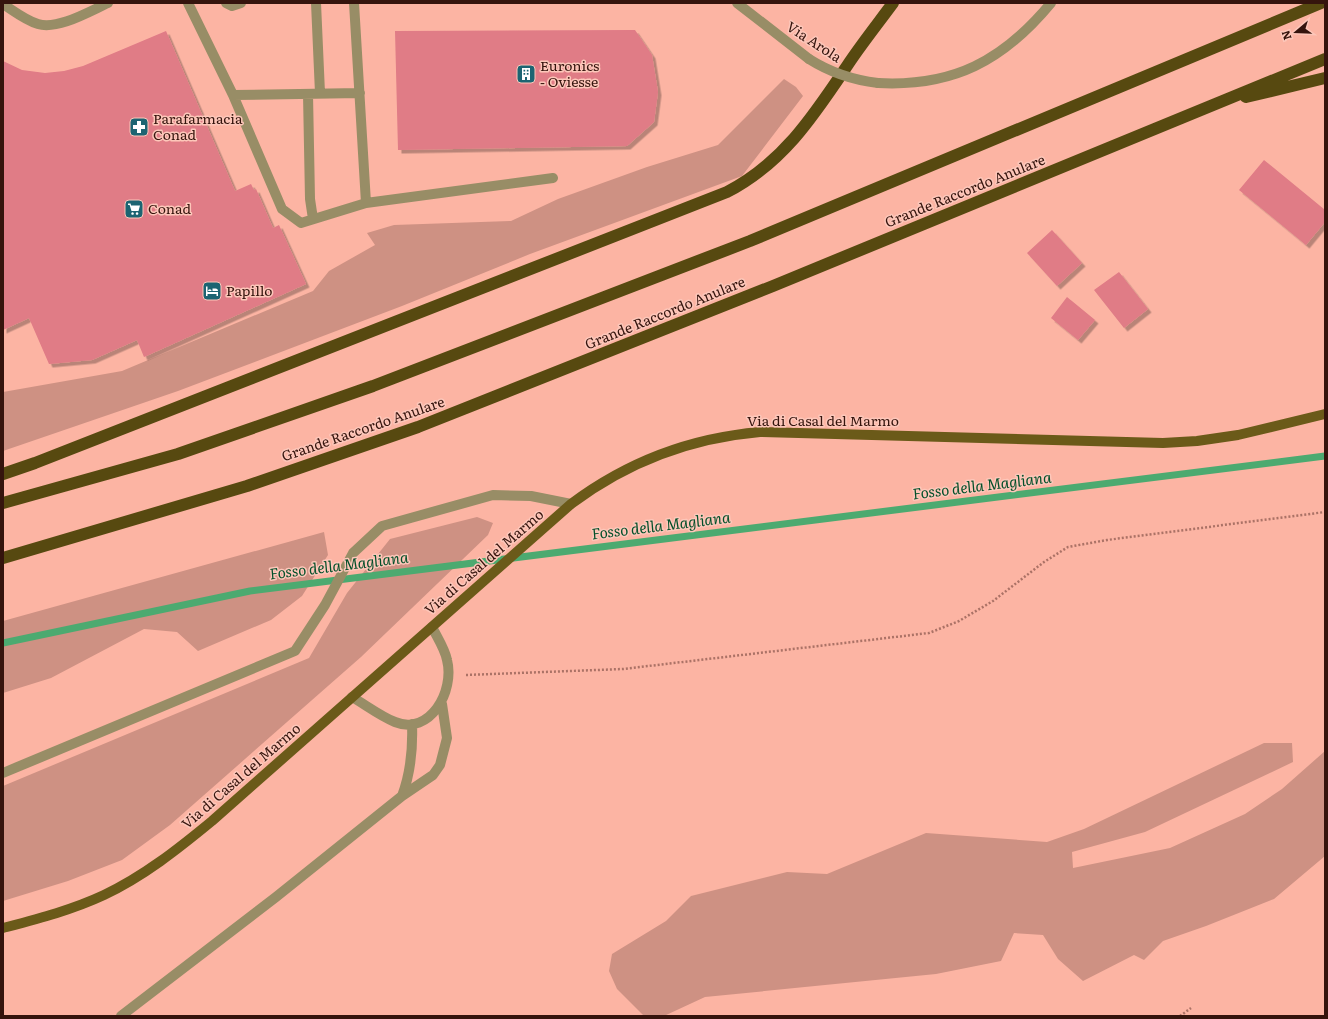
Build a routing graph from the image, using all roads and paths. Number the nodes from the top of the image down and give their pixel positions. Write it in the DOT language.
graph roads {
  1 [pos="108,3"];
  2 [pos="188,3"];
  3 [pos="226,3"];
  4 [pos="241,3"];
  5 [pos="316,3"];
  6 [pos="354,3"];
  7 [pos="737,3"];
  8 [pos="893,3"];
  9 [pos="1050,3"];
  10 [pos="1321,3"];
  11 [pos="3,4"];
  12 [pos="1325,59"];
  13 [pos="1325,78"];
  14 [pos="320,93"];
  15 [pos="360,93"];
  16 [pos="308,94"];
  17 [pos="233,95"];
  18 [pos="1206,107"];
  19 [pos="553,178"];
  20 [pos="366,203"];
  21 [pos="313,219"];
  22 [pos="1325,414"];
  23 [pos="3,474"];
  24 [pos="3,503"];
  25 [pos="571,504"];
  26 [pos="1325,512"];
  27 [pos="3,558"];
  28 [pos="432,627"];
  29 [pos="449,676"];
  30 [pos="352,697"];
  31 [pos="442,704"];
  32 [pos="412,724"];
  33 [pos="3,773"];
  34 [pos="402,796"];
  35 [pos="3,928"];
  36 [pos="1191,1008"];
  37 [pos="121,1016"];
  38 [pos="1180,1016"];
  1 -- 11 [label="street"];
  2 -- 17 [label="street"];
  3 -- 4 [label="street"];
  5 -- 14 [label="street"];
  6 -- 15 [label="street"];
  7 -- 9 [label="street, Via Arola, bridge"];
  8 -- 23 [label="highway"];
  10 -- 24 [label="highway"];
  12 -- 18 [label="highway, Grande Raccordo Anulare"];
  13 -- 18 [label="highway"];
  14 -- 15 [label="street"];
  14 -- 16 [label="street"];
  15 -- 20 [label="street"];
  16 -- 17 [label="street"];
  16 -- 21 [label="street"];
  17 -- 21 [label="street"];
  18 -- 27 [label="highway, Grande Raccordo Anulare"];
  19 -- 20 [label="street"];
  20 -- 21 [label="street"];
  22 -- 25 [label="main road, Via di Casal del Marmo"];
  25 -- 28 [label="main road, Via di Casal del Marmo"];
  25 -- 33 [label="street"];
  26 -- 29 [label="path"];
  28 -- 29 [label="street"];
  28 -- 30 [label="main road, Via di Casal del Marmo"];
  29 -- 31 [label="street"];
  30 -- 32 [label="street"];
  30 -- 35 [label="main road, Via di Casal del Marmo"];
  31 -- 32 [label="street"];
  31 -- 34 [label="street"];
  32 -- 34 [label="street"];
  34 -- 37 [label="street"];
  36 -- 38 [label="path"];
}
